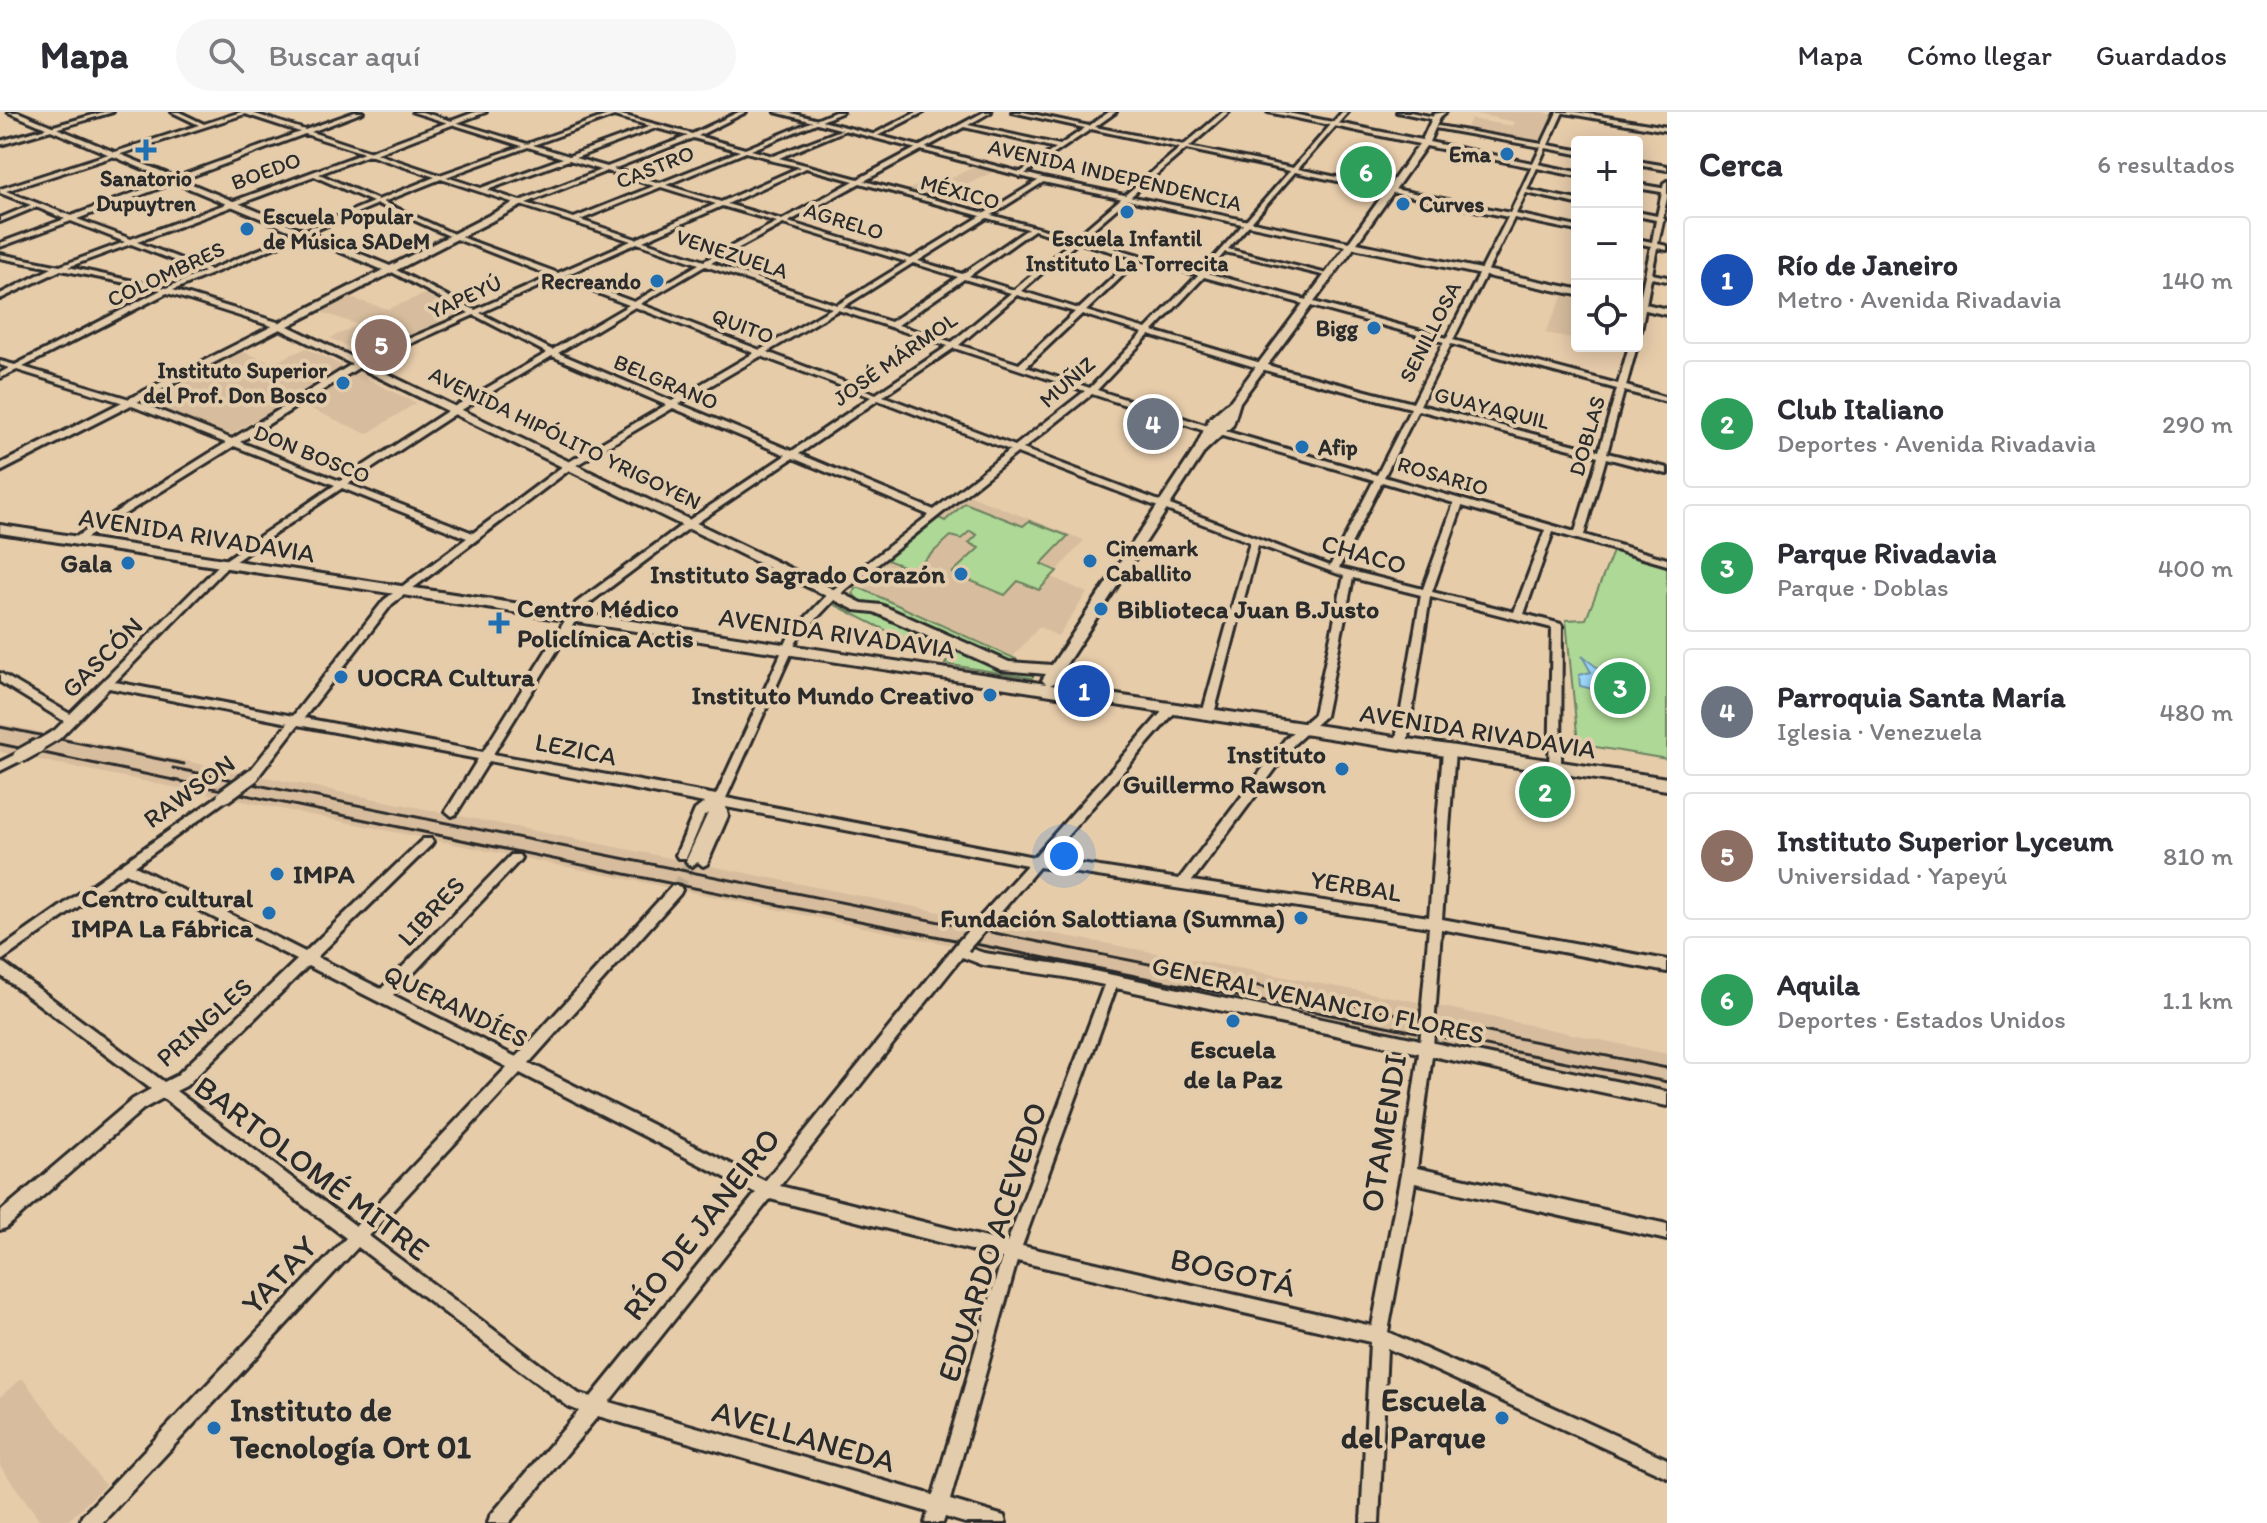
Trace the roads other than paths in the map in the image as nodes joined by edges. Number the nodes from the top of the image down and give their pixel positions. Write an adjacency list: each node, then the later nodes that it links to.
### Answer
1 (12, 112): 31 (main road)
2 (110, 112): 31 (street)
3 (175, 112): 27 (street)
4 (245, 112): 27 (street); 35 (street, VENEZUELA)
5 (360, 112): 35 (street)
6 (416, 112): 26 (street, AGRELO)
7 (482, 112): 26 (main road)
8 (604, 112): 22 (street, MÉXICO)
9 (743, 112): 37 (street)
10 (779, 112): 25 (main road, AVENIDA INDEPENDENCIA)
11 (840, 112): 25 (street, CASTRO)
12 (921, 112): 36 (street)
13 (988, 112): 28 (street, GASCÓN)
14 (1015, 112): 23 (street)
15 (1045, 112): 23 (street)
16 (1113, 112): 32 (street)
17 (1226, 112): 44 (street, JOSÉ MÁRMOL)
18 (1272, 112): 29 (main road)
19 (1345, 112): 29 (street, MUÑIZ)
20 (1400, 112): 24 (street)
21 (1561, 112): 34 (main road); 42 (street, SENILLOSA)
22 (616, 113): 30 (street, MÉXICO); 40 (street, COLOMBRES)
23 (1036, 117): 32 (street)
24 (1438, 120): 39 (main road); 42 (street)
25 (816, 121): 33 (main road, AVENIDA INDEPENDENCIA); 45 (street, CASTRO)
26 (454, 122): 40 (street, AGRELO); 48 (main road)
27 (203, 125): 47 (street)
28 (962, 125): 41 (street); 43 (street, GASCÓN)
29 (1333, 125): 39 (main road); 56 (street, MUÑIZ)
30 (655, 127): 37 (street, MÉXICO); 49 (street)
31 (52, 128): 38 (street); 47 (main road)
32 (1090, 128): 41 (street); 44 (street)
33 (844, 129): 36 (main road, AVENIDA INDEPENDENCIA); 50 (street)
34 (1667, 129)
35 (304, 133): 48 (street, VENEZUELA); 61 (street)
36 (873, 136): 43 (main road, AVENIDA INDEPENDENCIA)
37 (691, 137): 45 (street, MÉXICO); 53 (street)
38 (0, 143)
39 (1423, 144): 52 (main road); 69 (main road)
40 (531, 145): 49 (street, AGRELO); 60 (street, COLOMBRES)
41 (1060, 147): 59 (street)
42 (1545, 147): 46 (street); 52 (street, SENILLOSA)
43 (920, 148): 59 (main road, AVENIDA INDEPENDENCIA); 63 (street, GASCÓN)
44 (1186, 148): 56 (street); 71 (street, JOSÉ MÁRMOL)
45 (743, 151): 50 (street, MÉXICO); 64 (street, CASTRO)
46 (1571, 151)
47 (113, 154): 61 (main road); 68 (street)
48 (367, 154): 57 (street, BOEDO); 60 (street, VENEZUELA)
49 (572, 157): 53 (street, AGRELO); 67 (street)
50 (771, 159): 54 (street, MÉXICO)
51 (1643, 164): 55 (street)
52 (1537, 166): 58 (main road); 70 (street, SENILLOSA)
53 (608, 168): 64 (street, AGRELO); 75 (street)
54 (803, 168): 63 (street, MÉXICO); 76 (street, YAPEYÚ)
55 (1667, 168)
56 (1295, 170): 69 (street); 86 (street, MUÑIZ)
57 (313, 173): 73 (street, QUITO); 74 (street, BOEDO)
58 (1571, 173)
59 (1020, 175): 62 (main road, AVENIDA INDEPENDENCIA)
60 (441, 177): 67 (street, VENEZUELA); 73 (street, COLOMBRES)
61 (175, 179): 74 (main road); 81 (street)
62 (1043, 180): 71 (main road, AVENIDA INDEPENDENCIA); 80 (street, RAWSON)
63 (856, 183): 80 (street, MÉXICO); 85 (street, GASCÓN)
64 (661, 184): 76 (street, AGRELO); 84 (street, CASTRO)
65 (1643, 187): 66 (main road)
66 (1666, 189): 82 (street)
67 (481, 190): 75 (street, VENEZUELA)
68 (0, 191): 77 (street)
69 (1391, 191): 79 (street); 97 (main road)
70 (1524, 191): 72 (street); 79 (street, SENILLOSA)
71 (1130, 198): 86 (main road, AVENIDA INDEPENDENCIA); 94 (street, JOSÉ MÁRMOL)
72 (1571, 201)
73 (379, 202): 89 (street, COLOMBRES); 90 (street, QUITO)
74 (233, 203): 89 (main road); 92 (street, BOEDO)
75 (520, 203): 84 (street, VENEZUELA); 90 (main road)
76 (724, 203): 85 (street, AGRELO); 91 (street, YAPEYÚ)
77 (36, 205): 81 (street); 83 (street)
78 (1643, 215): 82 (street)
79 (1512, 216): 87 (street); 109 (street, SENILLOSA)
80 (984, 217): 88 (street, MÉXICO); 104 (street, RAWSON)
81 (69, 218): 92 (street); 95 (street)
82 (1662, 219): 96 (street)
83 (0, 220)
84 (573, 221): 91 (street, VENEZUELA)
85 (784, 221): 104 (street, AGRELO); 105 (street, GASCÓN)
86 (1248, 223): 97 (main road, AVENIDA INDEPENDENCIA); 99 (street, MUÑIZ)
87 (1571, 228)
88 (1031, 230): 94 (street, MÉXICO); 111 (street)
89 (307, 232): 103 (main road); 108 (street, COLOMBRES)
90 (456, 237): 101 (main road); 110 (street, QUITO)
91 (635, 241): 105 (street, VENEZUELA); 110 (street, YAPEYÚ)
92 (126, 242): 106 (street, BOEDO); 108 (street)
93 (1643, 242): 96 (street)
94 (1076, 243): 102 (street, MÉXICO); 119 (street, JOSÉ MÁRMOL)
95 (0, 245)
96 (1657, 245): 98 (street); 114 (street)
97 (1351, 246): 109 (main road, AVENIDA INDEPENDENCIA); 113 (main road)
98 (1667, 248)
99 (1224, 250): 112 (street, MUÑIZ); 113 (street)
100 (0, 256): 106 (street, AVENIDA HIPÓLITO YRIGOYEN)
101 (418, 256): 103 (main road); 107 (main road)
102 (1137, 259): 112 (street, MÉXICO); 126 (street)
103 (375, 261): 107 (main road); 116 (main road)
104 (914, 261): 111 (street, AGRELO); 124 (street, RAWSON)
105 (704, 264): 123 (street, GASCÓN); 124 (street, VENEZUELA)
106 (60, 268): 117 (street, AVENIDA HIPÓLITO YRIGOYEN); 120 (street, BOEDO)
107 (392, 270): 116 (main road); 128 (street, BELGRANO)
108 (209, 272): 117 (street, COLOMBRES)
109 (1483, 274): 118 (main road, AVENIDA INDEPENDENCIA); 132 (street, SENILLOSA)
110 (558, 275): 123 (street, QUITO); 128 (street, YAPEYÚ)
111 (964, 276): 119 (street, AGRELO); 129 (street)
112 (1201, 276): 122 (street, MÉXICO); 131 (street, MUÑIZ)
113 (1329, 276): 122 (main road)
114 (1651, 276): 115 (street); 121 (street)
115 (1667, 279)
116 (367, 283): 130 (main road)
117 (167, 290): 130 (street, AVENIDA HIPÓLITO YRIGOYEN); 140 (street, COLOMBRES)
118 (1571, 291)
119 (1017, 292): 126 (street, AGRELO); 133 (street, JOSÉ MÁRMOL)
120 (0, 297)
121 (1643, 298)
122 (1307, 304): 132 (street, MÉXICO); 139 (main road)
123 (635, 305): 134 (street, QUITO); 136 (street, GASCÓN)
124 (838, 307): 129 (street, VENEZUELA); 134 (street, RAWSON)
125 (1643, 307): 127 (main road)
126 (1080, 312): 131 (street, AGRELO); 141 (street)
127 (1667, 312)
128 (472, 313): 136 (street, BELGRANO); 138 (street, YAPEYÚ)
129 (892, 325): 133 (street, VENEZUELA)
130 (281, 326): 138 (main road, AVENIDA HIPÓLITO YRIGOYEN); 147 (main road)
131 (1149, 332): 139 (street, AGRELO); 144 (street, MUÑIZ)
132 (1446, 340): 143 (street, MÉXICO); 149 (street, SENILLOSA)
133 (954, 345): 141 (street, VENEZUELA); 145 (street, JOSÉ MÁRMOL)
134 (761, 352): 145 (street, QUITO); 148 (street, RAWSON)
135 (1631, 352): 143 (street, DOBLAS)
136 (552, 353): 148 (street, BELGRANO); 150 (street, GASCÓN)
137 (0, 363): 140 (street, DON BOSCO)
138 (360, 363): 150 (main road, AVENIDA HIPÓLITO YRIGOYEN); 152 (street, YAPEYÚ)
139 (1262, 366): 149 (street, GUAYAQUIL); 151 (main road)
140 (16, 367): 142 (street, COLOMBRES); 147 (street, DON BOSCO)
141 (1021, 367): 144 (street, VENEZUELA)
142 (0, 376)
143 (1621, 389): 146 (street, MÉXICO); 154 (street, DOBLAS)
144 (1092, 390): 151 (street, VENEZUELA); 153 (street, MUÑIZ)
145 (878, 397): 153 (street, QUITO); 155 (street, JOSÉ MÁRMOL)
146 (1667, 400)
147 (130, 402): 152 (street, DON BOSCO); 157 (main road)
148 (672, 404): 155 (street, BELGRANO); 156 (street, RAWSON)
149 (1414, 407): 154 (street, GUAYAQUIL); 159 (street, SENILLOSA)
150 (455, 410): 156 (main road, AVENIDA HIPÓLITO YRIGOYEN); 160 (street, GASCÓN)
151 (1214, 431): 159 (street, ROSARIO); 162 (main road)
152 (231, 441): 160 (street, DON BOSCO); 169 (street, YAPEYÚ)
153 (1017, 450): 162 (street, QUITO); 163 (street, MUÑIZ)
154 (1602, 453): 158 (street, GUAYAQUIL); 167 (street, DOBLAS)
155 (792, 455): 163 (street, BELGRANO); 164 (street, JOSÉ MÁRMOL)
156 (570, 465): 164 (main road, AVENIDA HIPÓLITO YRIGOYEN); 168 (street, RAWSON)
157 (0, 469)
158 (1667, 471)
159 (1378, 478): 161 (street, ROSARIO); 173 (street, SENILLOSA)
160 (341, 485): 168 (street, DON BOSCO); 172 (street, GASCÓN)
161 (1459, 502): 165 (street, ROSARIO); 177 (street)
162 (1164, 505): 170 (street, CHACO); 183 (main road)
163 (933, 513): 176 (street, MUÑIZ)
164 (689, 524): 176 (main road, AVENIDA HIPÓLITO YRIGOYEN); 178 (street, JOSÉ MÁRMOL)
165 (1550, 528): 167 (street, ROSARIO); 179 (street)
166 (0, 529): 169 (main road, AVENIDA RIVADAVIA)
167 (1579, 536): 171 (street, ROSARIO)
168 (474, 537): 175 (street, RAWSON)
169 (77, 540): 172 (main road, AVENIDA RIVADAVIA)
170 (1255, 540): 173 (street, CHACO); 188 (street)
171 (1667, 562)
172 (225, 564): 175 (main road, AVENIDA RIVADAVIA); 185 (street, GASCÓN)
173 (1333, 570): 174 (street, CHACO)
174 (1349, 575): 177 (street, CHACO); 191 (street)
175 (403, 591): 178 (main road, AVENIDA RIVADAVIA); 189 (street, RAWSON)
176 (834, 594): 180 (main road, AVENIDA HIPÓLITO YRIGOYEN); 181 (street, MUÑIZ)
177 (1426, 594): 179 (street, CHACO); 192 (street)
178 (571, 616): 181 (main road, AVENIDA RIVADAVIA); 194 (street)
179 (1518, 616): 196 (street, CHACO)
180 (933, 635): 182 (main road); 183 (main road, AVENIDA HIPÓLITO YRIGOYEN)
181 (785, 650): 182 (main road, AVENIDA RIVADAVIA); 198 (street)
182 (926, 670): 186 (main road, AVENIDA RIVADAVIA)
183 (1055, 670): 186 (main road)
184 (0, 677): 190 (street)
185 (107, 684): 189 (street, LEZICA); 190 (street, GASCÓN)
186 (1044, 688): 187 (main road, AVENIDA RIVADAVIA)
187 (1172, 708): 188 (main road, AVENIDA RIVADAVIA); 202 (street, RÍO DE JANEIRO)
188 (1208, 714): 191 (main road, AVENIDA RIVADAVIA)
189 (297, 719): 194 (street, LEZICA); 203 (street, RAWSON, bridge)
190 (71, 720): 195 (street, GASCÓN, bridge)
191 (1307, 728): 192 (main road, AVENIDA RIVADAVIA); 204 (street)
192 (1401, 744): 193 (main road, AVENIDA RIVADAVIA)
193 (1449, 751): 196 (main road, AVENIDA RIVADAVIA); 206 (street, OTAMENDI)
194 (489, 755): 198 (street, LEZICA); 199 (street)
195 (0, 767)
196 (1555, 769): 197 (main road, AVENIDA RIVADAVIA)
197 (1667, 784)
198 (718, 799): 198 (street); 202 (street, LEZICA)
199 (452, 811)
200 (427, 842): 209 (street, PRINGLES)
201 (515, 858): 213 (street, LIBRES)
202 (1036, 862): 204 (street, YERBAL); 207 (street, RÍO DE JANEIRO, bridge)
203 (125, 867): 208 (street, RAWSON); 209 (street, QUERANDÍES)
204 (1183, 883): 206 (street, YERBAL)
205 (671, 891): 215 (street, YATAY)
206 (1436, 923): 210 (street, YERBAL); 214 (street, OTAMENDI, bridge)
207 (961, 948): 212 (street, GENERAL VENANCIO FLORES); 219 (street, RÍO DE JANEIRO)
208 (0, 956)
209 (306, 960): 213 (street, QUERANDÍES); 216 (street, PRINGLES)
210 (1667, 966)
211 (0, 967): 216 (street, BARTOLOMÉ MITRE)
212 (1112, 981): 214 (street, GENERAL VENANCIO FLORES); 223 (street, EDUARDO ACEVEDO)
213 (382, 997): 215 (street, QUERANDÍES)
214 (1426, 1044): 217 (street, GENERAL VENANCIO FLORES); 218 (street, OTAMENDI)
215 (519, 1064): 219 (street, QUERANDÍES); 222 (street, YATAY)
216 (163, 1090): 220 (street, PRINGLES); 222 (street, BARTOLOMÉ MITRE)
217 (1667, 1099)
218 (1409, 1174): 221 (street); 224 (street, OTAMENDI)
219 (766, 1190): 223 (street, BOGOTÁ); 225 (street, RÍO DE JANEIRO)
220 (0, 1222)
221 (1667, 1232)
222 (355, 1237): 225 (street, BARTOLOMÉ MITRE); 228 (street, YATAY)
223 (1012, 1252): 224 (street, BOGOTÁ); 227 (street, EDUARDO ACEVEDO)
224 (1379, 1336): 226 (street, BOGOTÁ); 231 (street, OTAMENDI)
225 (594, 1407): 227 (street, AVELLANEDA); 229 (street, RÍO DE JANEIRO)
226 (1667, 1468)
227 (936, 1514): 230 (street, AVELLANEDA)
228 (89, 1523)
229 (497, 1523)
230 (997, 1523)
231 (1370, 1523)

